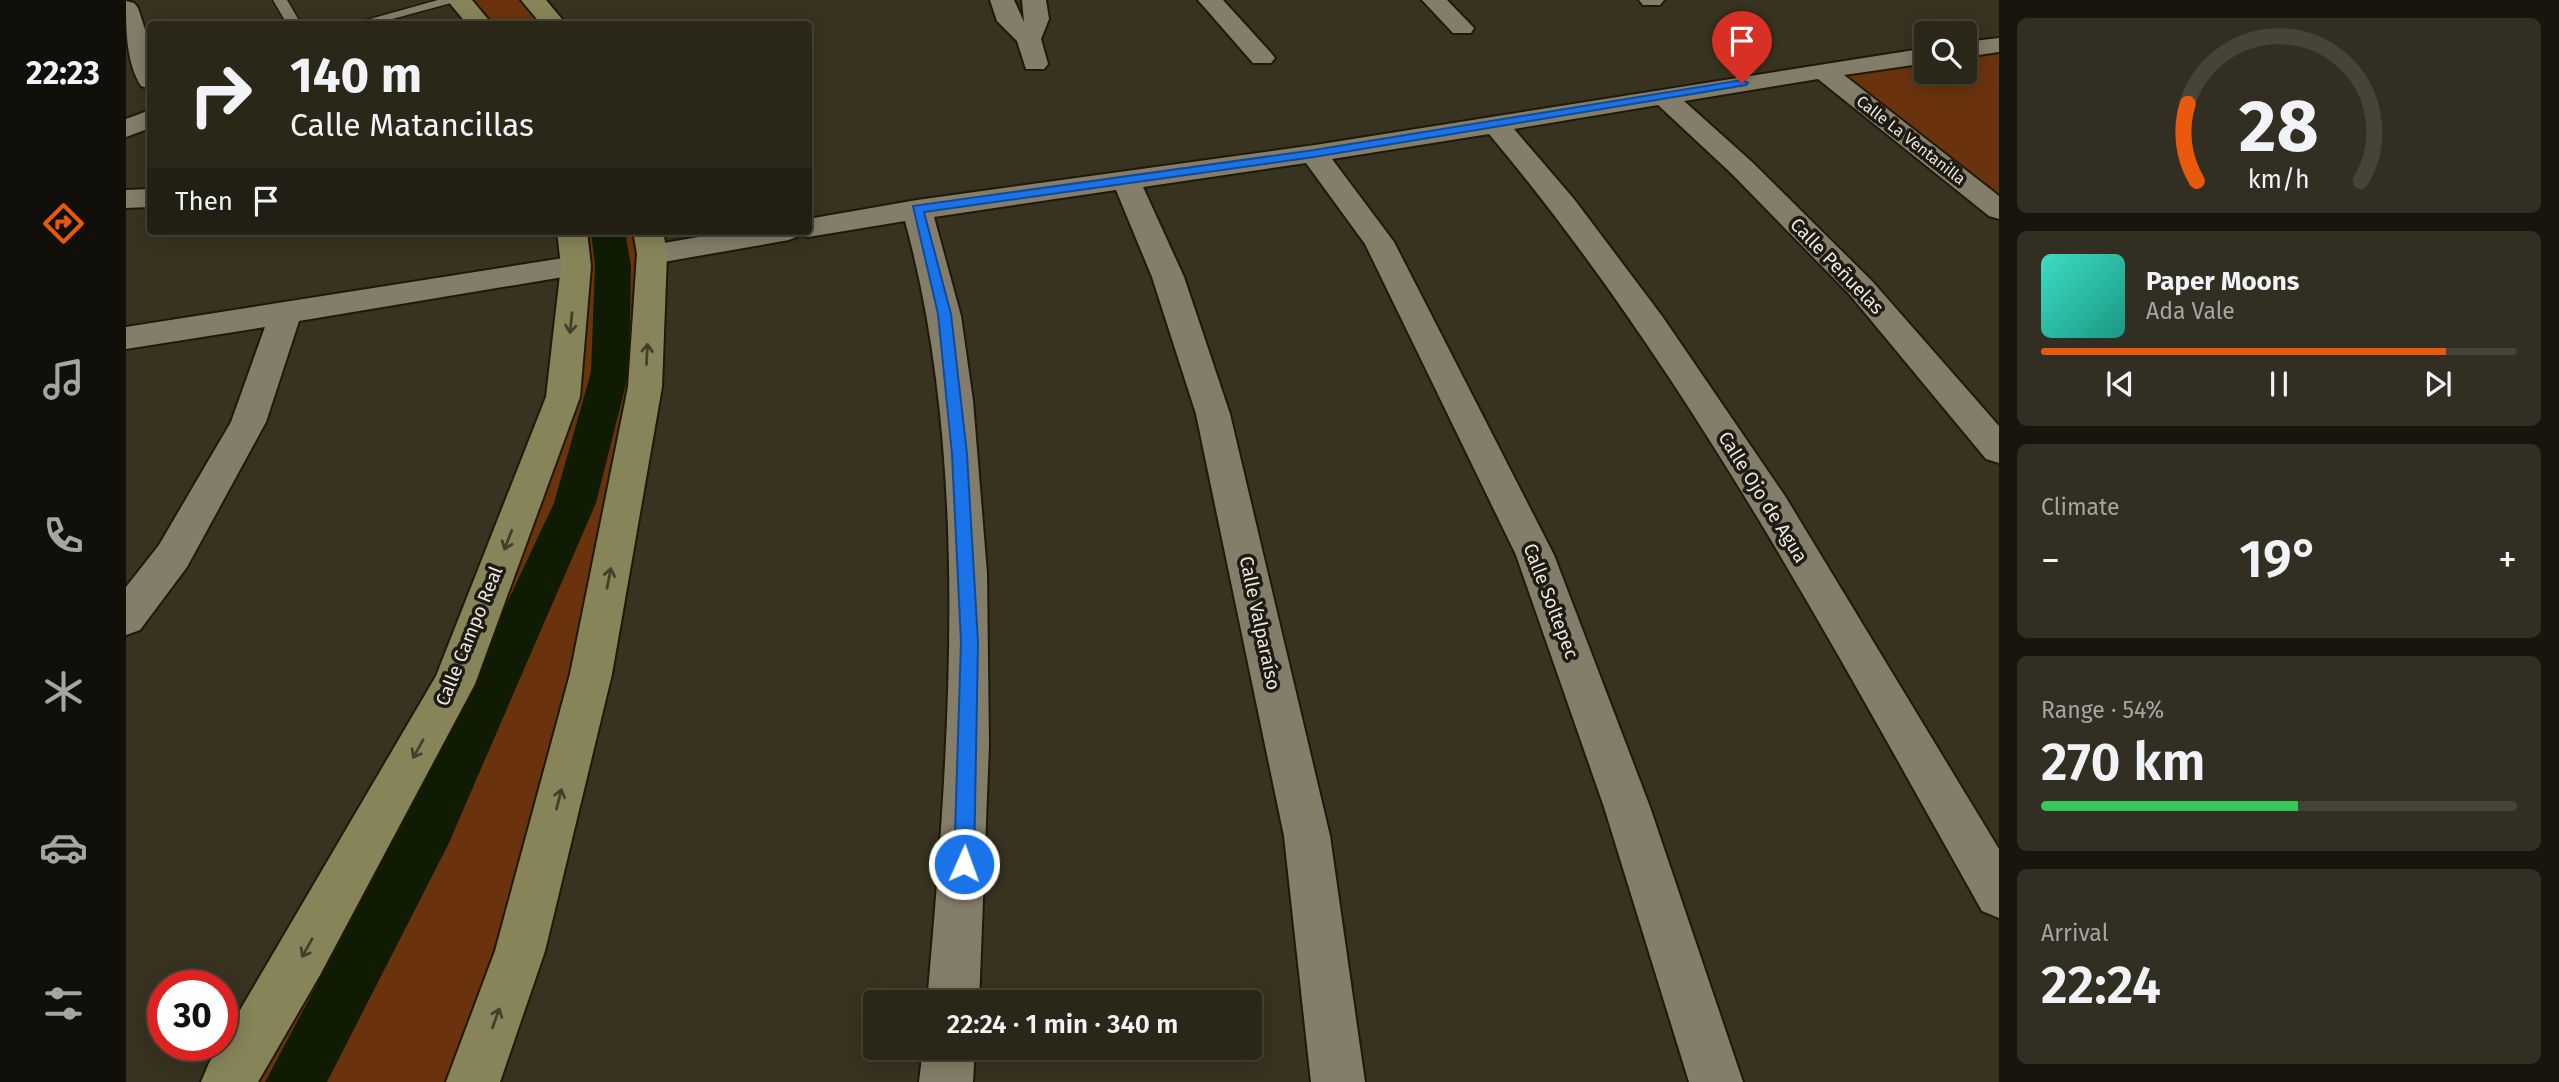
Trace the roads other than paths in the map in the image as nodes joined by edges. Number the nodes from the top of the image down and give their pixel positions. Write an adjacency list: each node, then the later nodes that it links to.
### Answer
1 (280, 0): 10 (lane)
2 (457, 0): 11 (lane); 12 (street)
3 (533, 0): 13 (street)
4 (1002, 0): 16 (street)
5 (1034, 0): 16 (street)
6 (1210, 0): 14 (street)
7 (1242, 0): 14 (street)
8 (1434, 0): 15 (street)
9 (128, 17): 23 (street)
10 (292, 21)
11 (371, 21)
12 (477, 21)
13 (551, 21)
14 (1236, 26): 20 (street)
15 (1462, 28)
16 (1029, 39): 21 (street)
17 (1999, 45): 18 (street)
18 (1977, 48)
19 (1914, 57): 22 (street)
20 (1262, 58)
21 (1035, 64)
22 (1823, 71): 24 (street); 31 (street, Calle La Ventanilla)
23 (147, 72)
24 (1662, 95): 26 (street); 38 (street, Calle Peñuelas)
25 (147, 119): 27 (street)
26 (1494, 123): 28 (street); 40 (street, Calle Ojo de Agua)
27 (126, 129)
28 (1314, 153): 29 (street); 47 (street, Calle Soltepec)
29 (1125, 179): 30 (street); 46 (street, Calle Valparaíso)
30 (917, 209): 32 (street); 41 (street)
31 (1999, 210)
32 (812, 227)
33 (743, 235): 34 (street)
34 (650, 243): 44 (street, one-way to 34)
35 (574, 248): 36 (street); 43 (street, Calle Campo Real, one-way to 43)
36 (286, 313): 37 (street); 39 (street)
37 (126, 338)
38 (1999, 450)
39 (126, 618)
40 (1999, 894)
41 (954, 990)
42 (948, 1060): 45 (street)
43 (228, 1082)
44 (473, 1082)
45 (946, 1082)
46 (1338, 1082)
47 (1716, 1082)

